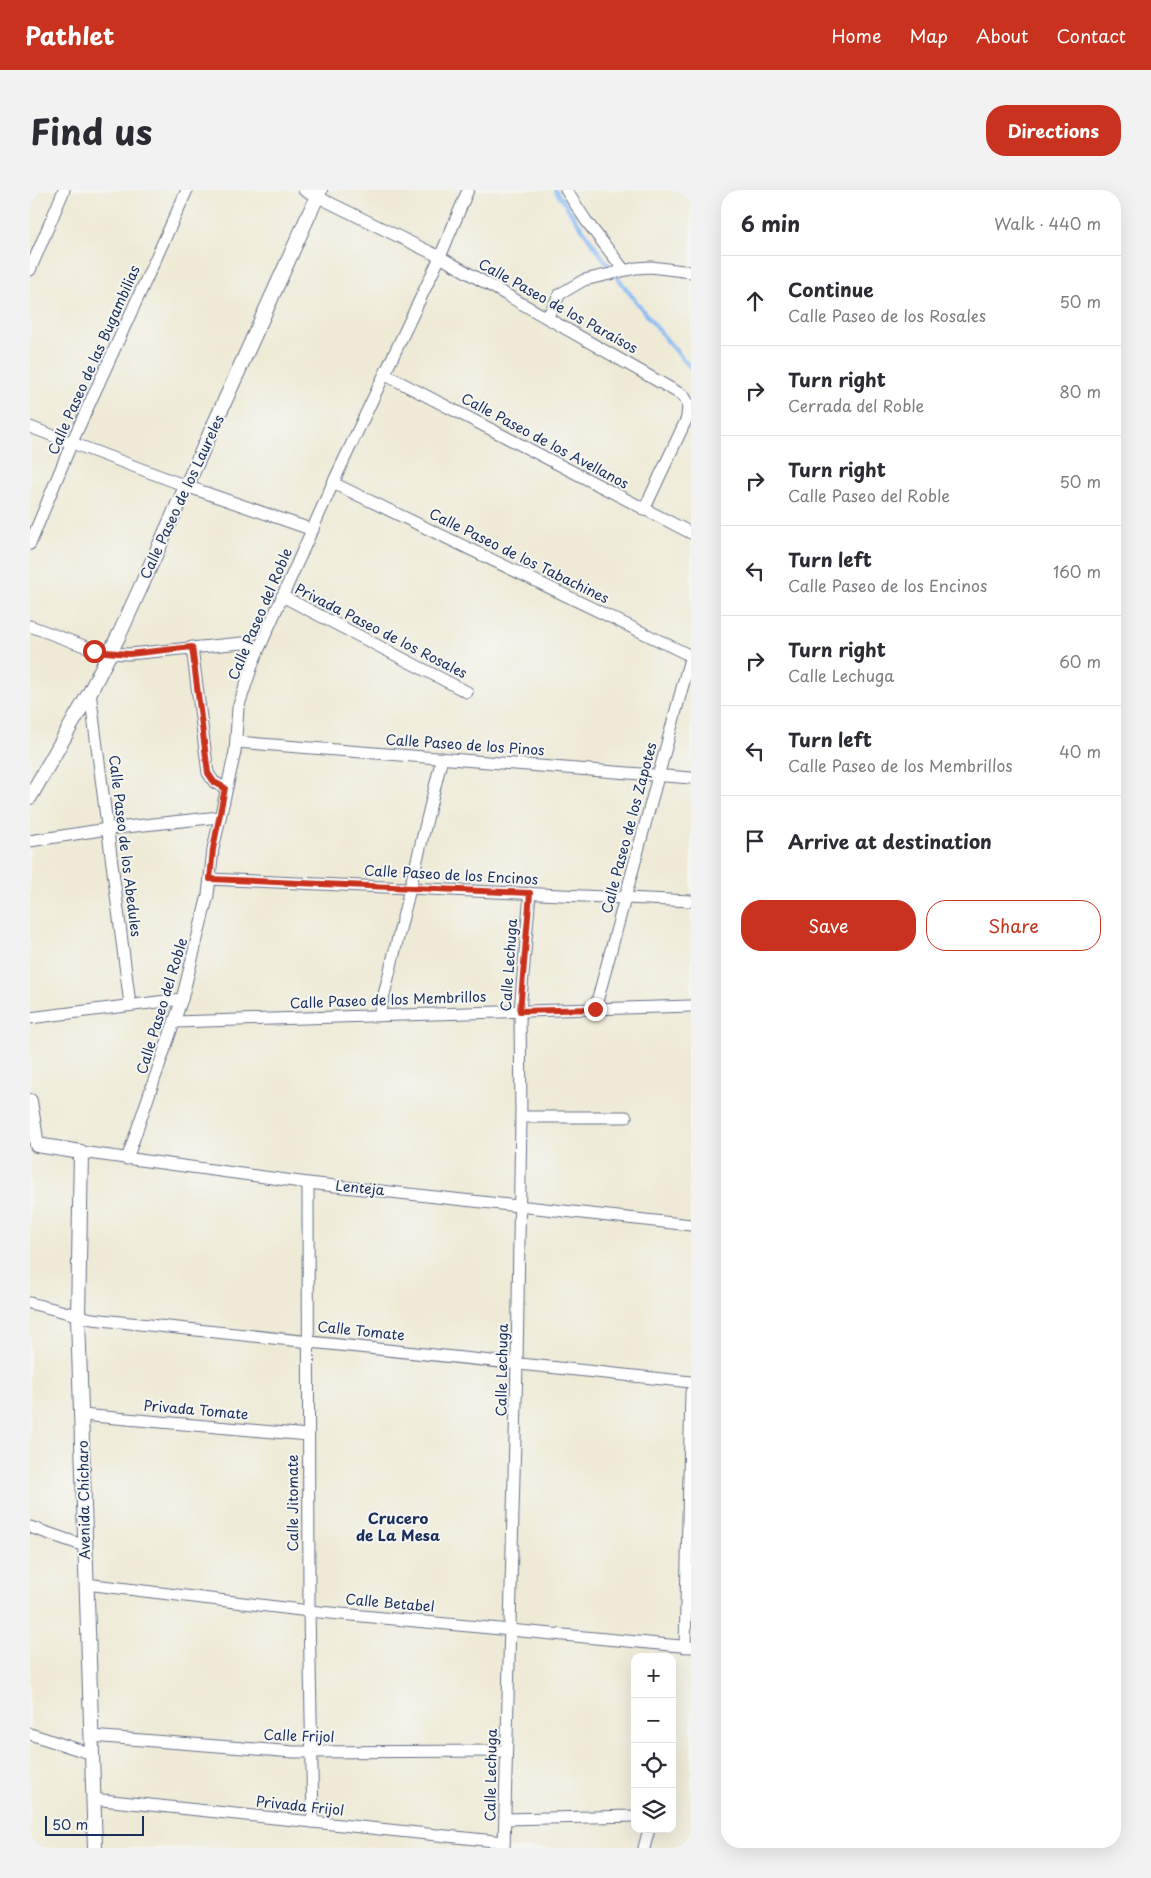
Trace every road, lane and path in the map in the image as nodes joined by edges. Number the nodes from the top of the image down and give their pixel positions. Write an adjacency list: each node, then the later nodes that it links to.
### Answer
1 (64, 190): 8 (street)
2 (187, 190): 14 (street, Calle Paseo de las Bugambilias)
3 (304, 190): 6 (street, Calle Paseo de los Paraísos)
4 (468, 190): 7 (street, Calle Paseo del Roble)
5 (566, 190): 9 (street)
6 (319, 193): 7 (street, Calle Paseo de los Paraísos); 16 (street, Calle Paseo de los Laureles)
7 (440, 257): 11 (street, Calle Paseo de los Paraísos); 12 (street, Calle Paseo del Roble)
8 (30, 270)
9 (623, 270): 10 (street); 11 (street)
10 (691, 272)
11 (547, 318): 17 (street, Calle Paseo de los Paraísos)
12 (386, 375): 15 (street, Calle Paseo del Roble); 17 (street, Calle Paseo de los Avellanos)
13 (30, 427): 14 (street)
14 (72, 442): 16 (street); 20 (street, Calle Paseo de las Bugambilias)
15 (333, 483): 18 (street, Calle Paseo del Roble); 26 (street, Calle Paseo de los Tabachines)
16 (186, 486): 18 (street); 25 (street, Calle Paseo de los Laureles)
17 (644, 510): 19 (street, Calle Paseo de los Avellanos)
18 (312, 530): 21 (street, Calle Paseo del Roble)
19 (691, 533)
20 (30, 544)
21 (282, 596): 24 (street, Calle Paseo del Roble); 28 (street, Privada Paseo de los Rosales)
22 (30, 626): 25 (street)
23 (192, 647): 24 (street); 25 (street); 33 (street)
24 (259, 647): 29 (street, Calle Paseo del Roble)
25 (109, 654): 27 (street, Calle Paseo de los Laureles)
26 (691, 655): 31 (street, Calle Paseo de los Zapotes)
27 (90, 692): 34 (street, Calle Paseo de los Laureles); 36 (street, Calle Paseo de los Abedules)
28 (467, 692)
29 (236, 742): 30 (street, Calle Paseo de los Pinos); 33 (street, Calle Paseo del Roble)
30 (442, 758): 31 (street, Calle Paseo de los Pinos); 39 (street)
31 (658, 775): 32 (street, Calle Paseo de los Pinos); 41 (street, Calle Paseo de los Zapotes)
32 (691, 778)
33 (225, 788): 35 (street, Calle Paseo del Roble)
34 (30, 797)
35 (220, 817): 36 (street); 38 (street, Calle Paseo del Roble)
36 (108, 829): 37 (street); 44 (street, Calle Paseo de los Abedules)
37 (30, 841)
38 (210, 879): 39 (street, Calle Paseo de los Encinos); 43 (street, Calle Paseo del Roble)
39 (409, 888): 40 (street, Calle Paseo de los Encinos); 48 (street)
40 (530, 893): 41 (street, Calle Paseo de los Encinos); 47 (street, Calle Lechuga)
41 (626, 896): 42 (street, Calle Paseo de los Encinos); 46 (street, Calle Paseo de los Zapotes)
42 (691, 901)
43 (182, 999): 44 (street); 50 (street, Calle Paseo del Roble)
44 (130, 1004): 49 (street)
45 (691, 1006): 46 (street, Calle Paseo de los Membrillos)
46 (595, 1009): 47 (street, Calle Paseo de los Membrillos)
47 (520, 1011): 48 (street, Calle Paseo de los Membrillos); 52 (street, Calle Lechuga)
48 (379, 1015): 50 (street, Calle Paseo de los Membrillos)
49 (30, 1018)
50 (175, 1022): 56 (street, Calle Paseo del Roble)
51 (30, 1101): 54 (street)
52 (521, 1117): 53 (street); 58 (street, Calle Lechuga)
53 (626, 1117)
54 (33, 1145): 55 (street, Lenteja)
55 (81, 1152): 56 (street, Lenteja); 61 (street, Avenida Chícharo)
56 (127, 1159): 57 (street, Lenteja)
57 (308, 1183): 58 (street, Lenteja); 62 (street, Calle Jitomate)
58 (520, 1205): 59 (street, Lenteja); 63 (street, Calle Lechuga)
59 (691, 1225)
60 (30, 1304): 61 (street, Calle Tomate)
61 (78, 1317): 62 (street, Calle Tomate); 66 (street, Avenida Chícharo)
62 (309, 1341): 63 (street, Calle Tomate); 67 (street, Calle Jitomate)
63 (517, 1364): 64 (street, Calle Tomate); 72 (street, Calle Lechuga)
64 (691, 1382)
65 (691, 1392): 73 (street)
66 (82, 1415): 67 (street, Privada Tomate); 69 (street, Avenida Chícharo)
67 (308, 1434): 71 (street, Calle Jitomate)
68 (30, 1527): 69 (street)
69 (85, 1546): 70 (street, Avenida Chícharo)
70 (86, 1584): 71 (street, Calle Betabel); 75 (street, Avenida Chícharo)
71 (309, 1611): 72 (street, Calle Betabel); 76 (street, Calle Jitomate)
72 (510, 1629): 73 (street, Calle Betabel); 77 (street, Calle Lechuga)
73 (688, 1647)
74 (30, 1734): 78 (street)
75 (91, 1736): 76 (street, Calle Frijol); 78 (street, Avenida Chícharo)
76 (312, 1752): 77 (street, Calle Frijol); 82 (street, Calle Jitomate)
77 (506, 1752): 81 (street, Calle Lechuga)
78 (92, 1754): 79 (street, Avenida Chícharo)
79 (93, 1799): 82 (street, Privada Frijol); 85 (street, Avenida Chícharo)
80 (631, 1816): 81 (street)
81 (505, 1819): 84 (street, Calle Lechuga)
82 (313, 1822): 84 (street, Privada Frijol)
83 (648, 1833): 86 (street)
84 (504, 1845)
85 (95, 1848)
86 (644, 1848)

